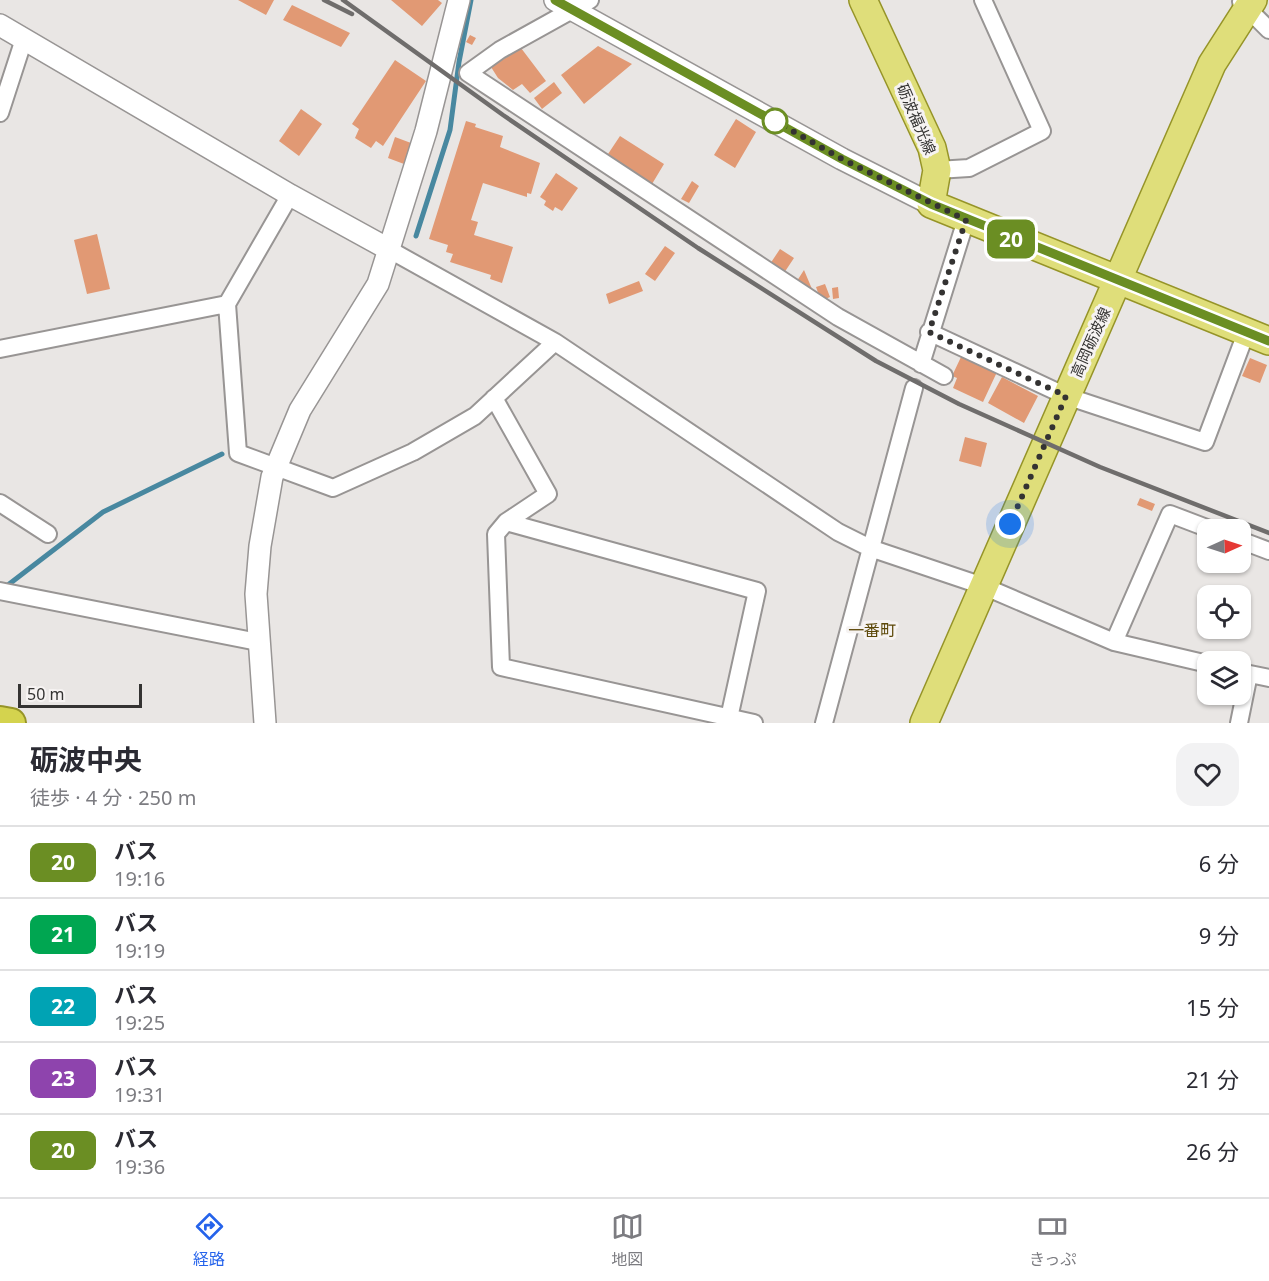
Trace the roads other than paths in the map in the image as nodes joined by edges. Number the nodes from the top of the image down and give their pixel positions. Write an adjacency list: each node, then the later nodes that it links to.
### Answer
1 (459, 0): 14 (street)
2 (863, 0): 10 (main road, 砺波福光線)
3 (983, 0): 10 (street)
4 (1246, 2): 7 (street); 15 (main road, 高岡砺波線)
5 (572, 3): 12 (street); 21 (street)
6 (0, 25): 8 (street)
7 (1269, 30)
8 (24, 39): 9 (street); 11 (street)
9 (0, 113)
10 (937, 170): 12 (main road, 砺波福光線)
11 (290, 195): 14 (street); 16 (street)
12 (931, 204): 13 (main road)
13 (966, 220): 15 (main road); 17 (street)
14 (390, 250): 19 (street); 26 (street)
15 (1117, 282): 18 (main road); 24 (main road, 高岡砺波線)
16 (227, 304): 20 (street); 26 (street)
17 (929, 332): 21 (street); 24 (street)
18 (1258, 337): 24 (street)
19 (555, 342): 25 (street); 32 (street)
20 (0, 349)
21 (921, 364): 22 (street)
22 (944, 376)
23 (914, 388): 32 (street)
24 (1066, 396): 34 (main road, 高岡砺波線)
25 (494, 398): 26 (street); 28 (street)
26 (275, 468): 36 (street)
27 (0, 503): 30 (street)
28 (506, 522): 42 (street); 42 (street)
29 (1197, 524): 37 (street)
30 (48, 534)
31 (1251, 544): 33 (street)
32 (870, 549): 34 (street); 47 (street)
33 (1269, 551)
34 (983, 586): 37 (street); 48 (main road, 高岡砺波線)
35 (0, 591): 36 (street)
36 (258, 642): 45 (street)
37 (1114, 642): 38 (street)
38 (1197, 661)
39 (1251, 674): 40 (street)
40 (1269, 678)
41 (1241, 705): 49 (street)
42 (729, 718): 46 (street)
43 (0, 721): 44 (highway)
44 (11, 723)
45 (265, 723)
46 (754, 723)
47 (824, 723)
48 (924, 723)
49 (1239, 723)

